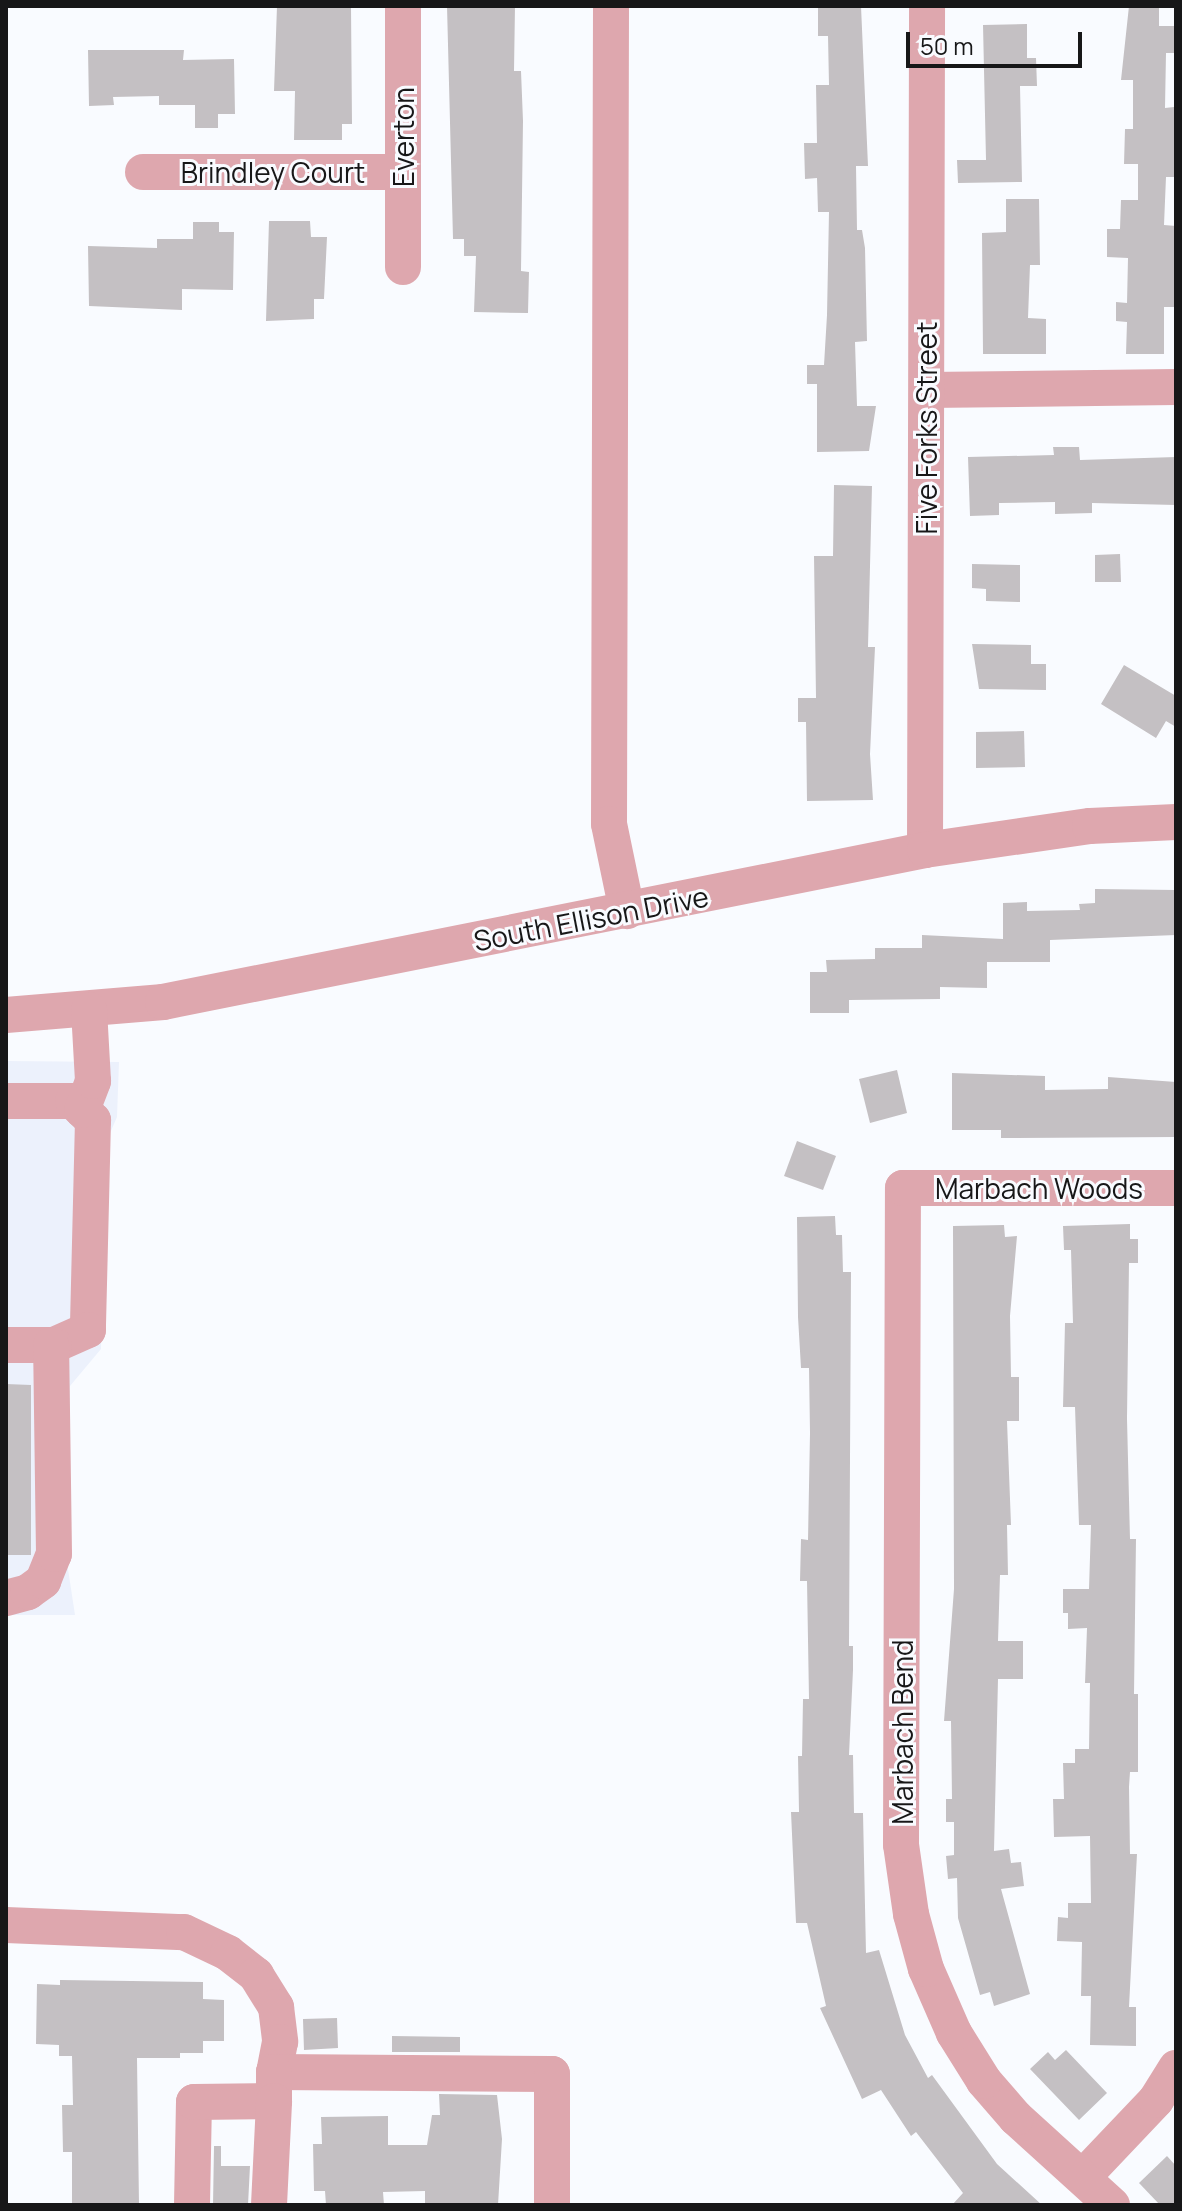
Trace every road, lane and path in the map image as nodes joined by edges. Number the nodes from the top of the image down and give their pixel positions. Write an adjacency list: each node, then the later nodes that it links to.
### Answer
1 (403, 6): 5 (street, Everton)
2 (611, 6): 11 (street)
3 (927, 6): 8 (street, Five Forks Street)
4 (143, 172): 5 (street, Brindley Court)
5 (403, 172): 6 (street, Everton)
6 (403, 267)
7 (1176, 387): 8 (street)
8 (927, 390): 10 (street, Five Forks Street)
9 (1176, 822): 10 (street, South Ellison Drive)
10 (925, 850): 11 (street, South Ellison Drive)
11 (627, 911): 13 (street, South Ellison Drive)
12 (6, 987): 14 (street)
13 (89, 1010): 14 (street, South Ellison Drive); 16 (street)
14 (6, 1015)
15 (6, 1101): 16 (street)
16 (82, 1110): 20 (street)
17 (903, 1188): 18 (street, Marbach Woods); 25 (street, Marbach Bend)
18 (1176, 1188)
19 (6, 1345): 20 (street)
20 (51, 1345): 21 (street)
21 (6, 1598)
22 (6, 1925): 24 (street)
23 (1176, 2068): 25 (street)
24 (274, 2086): 26 (street); 27 (street); 28 (street)
25 (1083, 2177): 29 (street, Marbach Bend)
26 (192, 2205)
27 (269, 2205)
28 (552, 2205)
29 (1112, 2205)

